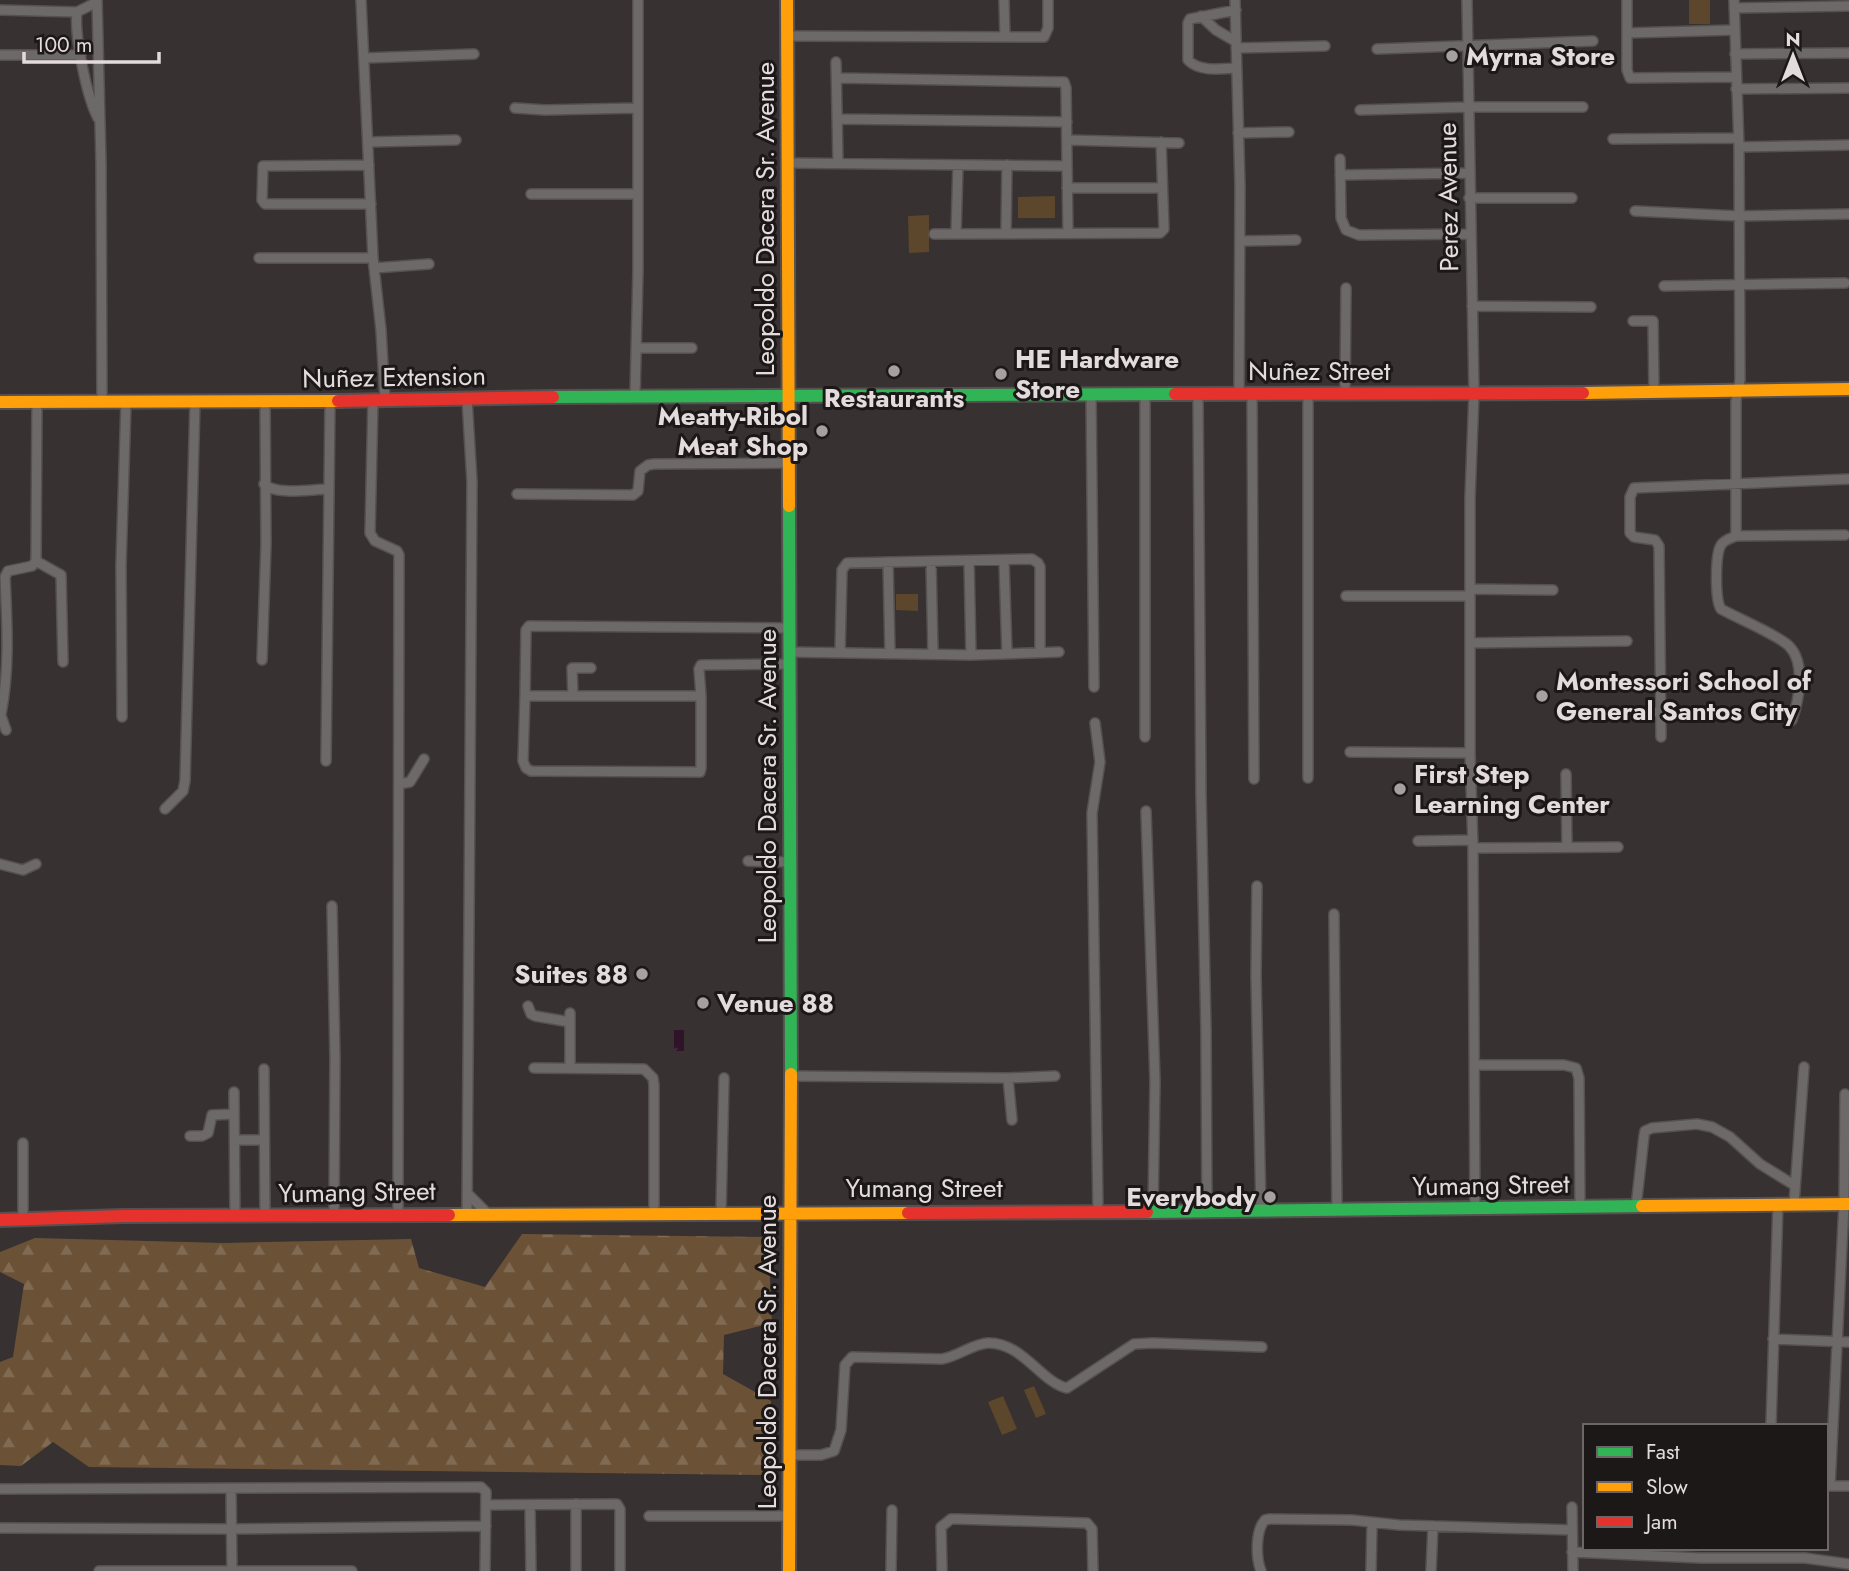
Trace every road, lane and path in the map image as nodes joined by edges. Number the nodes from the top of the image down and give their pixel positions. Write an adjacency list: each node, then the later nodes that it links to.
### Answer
1 (361, 0): 29 (street)
2 (638, 0): 39 (street)
3 (787, 0): 17 (main road, Leopoldo Dacera Sr. Avenue)
4 (1004, 0): 18 (street)
5 (1048, 0): 18 (street)
6 (1467, 0): 22 (street, Perez Avenue)
7 (1627, 0): 16 (street)
8 (97, 1): 13 (street); 42 (street)
9 (1734, 4): 11 (street); 15 (street)
10 (1235, 5): 14 (street); 20 (street)
11 (1849, 6)
12 (0, 10): 13 (street)
13 (77, 12): 28 (street)
14 (1201, 16): 20 (street); 31 (street)
15 (1734, 30): 16 (street); 26 (street)
16 (1627, 33): 32 (street)
17 (787, 36): 18 (street); 55 (main road, Leopoldo Dacera Sr. Avenue)
18 (1005, 37)
19 (1592, 41): 22 (street)
20 (1235, 44): 21 (street); 31 (street)
21 (1325, 46)
22 (1467, 46): 23 (street); 36 (street, Perez Avenue)
23 (1377, 49)
24 (1849, 53): 26 (street)
25 (474, 54): 29 (street)
26 (1735, 54): 32 (street)
27 (0, 55): 28 (street)
28 (81, 55): 42 (street)
29 (365, 58): 49 (street)
30 (836, 62): 33 (street)
31 (1236, 68): 45 (street)
32 (1735, 77): 35 (street)
33 (837, 78): 41 (street); 43 (street)
34 (1849, 88): 35 (street)
35 (1736, 89): 51 (street)
36 (1468, 107): 37 (street); 40 (street); 61 (street, Perez Avenue)
37 (1583, 107)
38 (515, 108): 39 (street)
39 (637, 108): 66 (street)
40 (1360, 110)
41 (837, 119): 43 (street); 56 (street)
42 (100, 122): 111 (street)
43 (1067, 122): 48 (street)
44 (1289, 132): 45 (street)
45 (1238, 133): 79 (street)
46 (1613, 139): 51 (street)
47 (456, 140): 49 (street)
48 (1067, 140): 50 (street); 60 (street)
49 (368, 142): 57 (street)
50 (1161, 142): 52 (street); 64 (street)
51 (1739, 142): 53 (street); 72 (street)
52 (1179, 143)
53 (1849, 145)
54 (1340, 159): 62 (street)
55 (787, 163): 56 (street); 104 (main road, Leopoldo Dacera Sr. Avenue)
56 (838, 163): 58 (street)
57 (369, 165): 69 (street); 69 (street)
58 (958, 165): 59 (street); 75 (street)
59 (1007, 166): 60 (street); 76 (street)
60 (1067, 166): 63 (street)
61 (1468, 173): 62 (street); 67 (street, Perez Avenue)
62 (1340, 175): 77 (street)
63 (1067, 188): 64 (street); 73 (street)
64 (1161, 188): 73 (street)
65 (531, 194): 66 (street)
66 (637, 194): 90 (street)
67 (1469, 198): 68 (street); 77 (street, Perez Avenue)
68 (1572, 198)
69 (371, 204): 81 (street)
70 (1635, 211): 72 (street)
71 (1849, 215): 72 (street)
72 (1739, 216): 85 (street)
73 (1068, 233): 76 (street)
74 (934, 234): 75 (street)
75 (956, 234): 76 (street)
76 (1006, 234)
77 (1470, 234): 87 (street, Perez Avenue)
78 (1296, 240): 79 (street)
79 (1240, 242): 101 (street)
80 (259, 258): 81 (street)
81 (374, 263): 82 (street); 106 (street)
82 (429, 264)
83 (1845, 283): 85 (street)
84 (1664, 286): 85 (street)
85 (1739, 286): 93 (street)
86 (1346, 288): 95 (street)
87 (1472, 306): 88 (street); 96 (street, Perez Avenue)
88 (1591, 307)
89 (1633, 321): 97 (street)
90 (636, 348): 91 (street); 103 (street)
91 (692, 348)
92 (1849, 389): 93 (main road, Nuñez Street)
93 (1738, 390): 97 (main road, Nuñez Street); 117 (street)
94 (1308, 393): 95 (main road, Nuñez Street); 102 (main road, Nuñez Street); 162 (street)
95 (1345, 393): 96 (main road, Nuñez Street)
96 (1474, 393): 97 (main road, Nuñez Street); 128 (street, Perez Avenue)
97 (1654, 393)
98 (1091, 394): 99 (main road, Nuñez Street); 104 (main road, Nuñez Street); 144 (street)
99 (1145, 394): 100 (main road, Nuñez Street); 155 (street)
100 (1198, 394): 101 (main road, Nuñez Street); 208 (street)
101 (1238, 394): 102 (main road, Nuñez Street)
102 (1252, 394): 163 (street)
103 (635, 396): 104 (main road, Nuñez Extension); 105 (main road, Nuñez Extension)
104 (788, 398): 114 (main road, Leopoldo Dacera Sr. Avenue)
105 (467, 399): 106 (main road, Nuñez Extension); 197 (street)
106 (379, 400): 108 (main road, Nuñez Extension); 164 (street)
107 (265, 401): 108 (main road, Nuñez Extension); 113 (main road, Nuñez Extension); 116 (street)
108 (330, 401): 118 (street)
109 (0, 402): 110 (main road, Nuñez Extension)
110 (37, 402): 111 (main road, Nuñez Extension); 122 (street)
111 (102, 402): 112 (main road, Nuñez Extension)
112 (125, 402): 113 (main road, Nuñez Extension); 151 (street)
113 (195, 402): 165 (street)
114 (788, 463): 119 (street); 130 (main road, Leopoldo Dacera Sr. Avenue)
115 (1849, 479): 117 (street)
116 (264, 484): 118 (street); 141 (street)
117 (1736, 484): 121 (street); 149 (street)
118 (329, 489): 160 (street)
119 (517, 494)
120 (1845, 535): 121 (street)
121 (1736, 536): 152 (street)
122 (36, 561): 142 (street); 150 (street)
123 (969, 561): 124 (street); 126 (street); 139 (street)
124 (1004, 561): 135 (street); 138 (street)
125 (888, 562): 126 (street); 134 (street); 136 (street)
126 (931, 562): 137 (street)
127 (1553, 590): 128 (street)
128 (1470, 592): 129 (street); 132 (street, Perez Avenue)
129 (1346, 596)
130 (789, 628): 140 (main road, Leopoldo Dacera Sr. Avenue); 145 (street)
131 (1627, 641): 132 (street)
132 (1470, 643): 158 (street, Perez Avenue)
133 (1059, 652): 135 (street)
134 (840, 653): 136 (street); 140 (street)
135 (1040, 653): 138 (street)
136 (890, 654): 137 (street)
137 (933, 654): 139 (street)
138 (1007, 654): 139 (street)
139 (971, 655)
140 (789, 658): 147 (street); 172 (main road, Leopoldo Dacera Sr. Avenue)
141 (262, 660)
142 (63, 662)
143 (591, 668): 146 (street)
144 (1094, 687)
145 (525, 696): 146 (street); 147 (street)
146 (573, 696): 147 (street)
147 (701, 696)
148 (1631, 712): 149 (street)
149 (1661, 712): 156 (street)
150 (1, 713): 154 (street)
151 (122, 717)
152 (1792, 720)
153 (1095, 723): 204 (street)
154 (6, 730)
155 (1145, 737)
156 (1661, 737)
157 (1350, 752): 158 (street)
158 (1470, 753): 168 (street, Perez Avenue)
159 (424, 759): 164 (street)
160 (326, 761)
161 (1566, 774): 169 (street)
162 (1308, 778)
163 (1254, 779)
164 (399, 784): 214 (street)
165 (165, 809)
166 (1146, 811): 207 (street)
167 (1418, 841): 168 (street)
168 (1473, 844): 169 (street); 179 (street, Perez Avenue)
169 (1567, 847): 170 (street)
170 (1618, 847)
171 (748, 860): 172 (street)
172 (790, 862): 184 (main road, Leopoldo Dacera Sr. Avenue)
173 (0, 864): 174 (street)
174 (36, 864)
175 (1257, 886): 209 (street)
176 (332, 906): 215 (street)
177 (1334, 914): 205 (street)
178 (528, 1006): 182 (street)
179 (1475, 1065): 201 (street); 203 (street, Perez Avenue)
180 (1804, 1067): 196 (street)
181 (534, 1068): 182 (street)
182 (570, 1068): 210 (street)
183 (264, 1069): 194 (street)
184 (790, 1076): 187 (street); 206 (main road, Leopoldo Dacera Sr. Avenue)
185 (1055, 1076): 187 (street)
186 (724, 1078): 211 (street)
187 (1008, 1078): 191 (street)
188 (234, 1092): 190 (street)
189 (1845, 1094): 200 (street)
190 (234, 1114): 192 (street); 193 (street)
191 (1012, 1120)
192 (190, 1136)
193 (235, 1140): 194 (street); 217 (street)
194 (264, 1140): 216 (street)
195 (23, 1143): 218 (street)
196 (1794, 1185): 199 (street); 202 (street)
197 (468, 1194): 212 (street); 213 (street)
198 (1778, 1203): 199 (main road, Yumang Street); 202 (main road, Yumang Street); 220 (street)
199 (1794, 1204): 200 (main road, Yumang Street)
200 (1846, 1204): 221 (street)
201 (1580, 1207): 202 (main road, Yumang Street); 203 (main road, Yumang Street)
202 (1636, 1207)
203 (1475, 1208): 205 (main road, Yumang Street)
204 (1098, 1210): 206 (main road, Yumang Street); 207 (main road, Yumang Street)
205 (1337, 1210): 209 (main road, Yumang Street)
206 (791, 1211): 211 (main road, Yumang Street); 225 (main road, Leopoldo Dacera Sr. Avenue)
207 (1153, 1211): 208 (main road, Yumang Street)
208 (1208, 1211): 209 (main road, Yumang Street)
209 (1261, 1211)
210 (654, 1212): 211 (main road, Yumang Street); 213 (main road, Yumang Street)
211 (721, 1212)
212 (467, 1213): 213 (main road, Yumang Street); 214 (main road, Yumang Street)
213 (486, 1213)
214 (398, 1214): 215 (main road, Yumang Street)
215 (334, 1215): 216 (main road, Yumang Street)
216 (265, 1216): 217 (main road, Yumang Street)
217 (235, 1217): 218 (main road, Yumang Street)
218 (23, 1219): 219 (main road, Yumang Street)
219 (0, 1220)
220 (1773, 1339): 221 (street); 224 (street)
221 (1838, 1341): 222 (street); 226 (street)
222 (1849, 1342)
223 (1262, 1347): 225 (street)
224 (1771, 1424)
225 (789, 1455): 236 (main road, Leopoldo Dacera Sr. Avenue)
226 (1828, 1486): 227 (street)
227 (1849, 1486)
228 (0, 1489): 229 (street)
229 (231, 1489): 231 (street); 241 (street)
230 (576, 1504): 232 (street); 252 (street); 253 (street)
231 (486, 1505): 232 (street); 238 (street)
232 (530, 1506): 251 (street)
233 (1572, 1507): 242 (street)
234 (892, 1510): 255 (street)
235 (649, 1516): 236 (street)
236 (789, 1516): 254 (main road, Leopoldo Dacera Sr. Avenue)
237 (1372, 1523): 239 (street); 258 (street); 259 (street)
238 (486, 1526): 241 (street); 250 (street)
239 (1433, 1526): 242 (street); 260 (street)
240 (0, 1528): 241 (street)
241 (232, 1529): 248 (street)
242 (1572, 1530): 244 (street)
243 (1811, 1550): 245 (street)
244 (1572, 1552): 245 (street); 261 (street)
245 (1809, 1558): 246 (street); 262 (street)
246 (1849, 1564)
247 (99, 1571): 248 (street)
248 (232, 1571): 249 (street)
249 (352, 1571)
250 (485, 1571)
251 (531, 1571)
252 (576, 1571)
253 (620, 1571)
254 (789, 1571)
255 (891, 1571)
256 (942, 1571): 257 (street)
257 (1093, 1571)
258 (1261, 1571)
259 (1371, 1571)
260 (1431, 1571)
261 (1573, 1571)
262 (1805, 1571)

